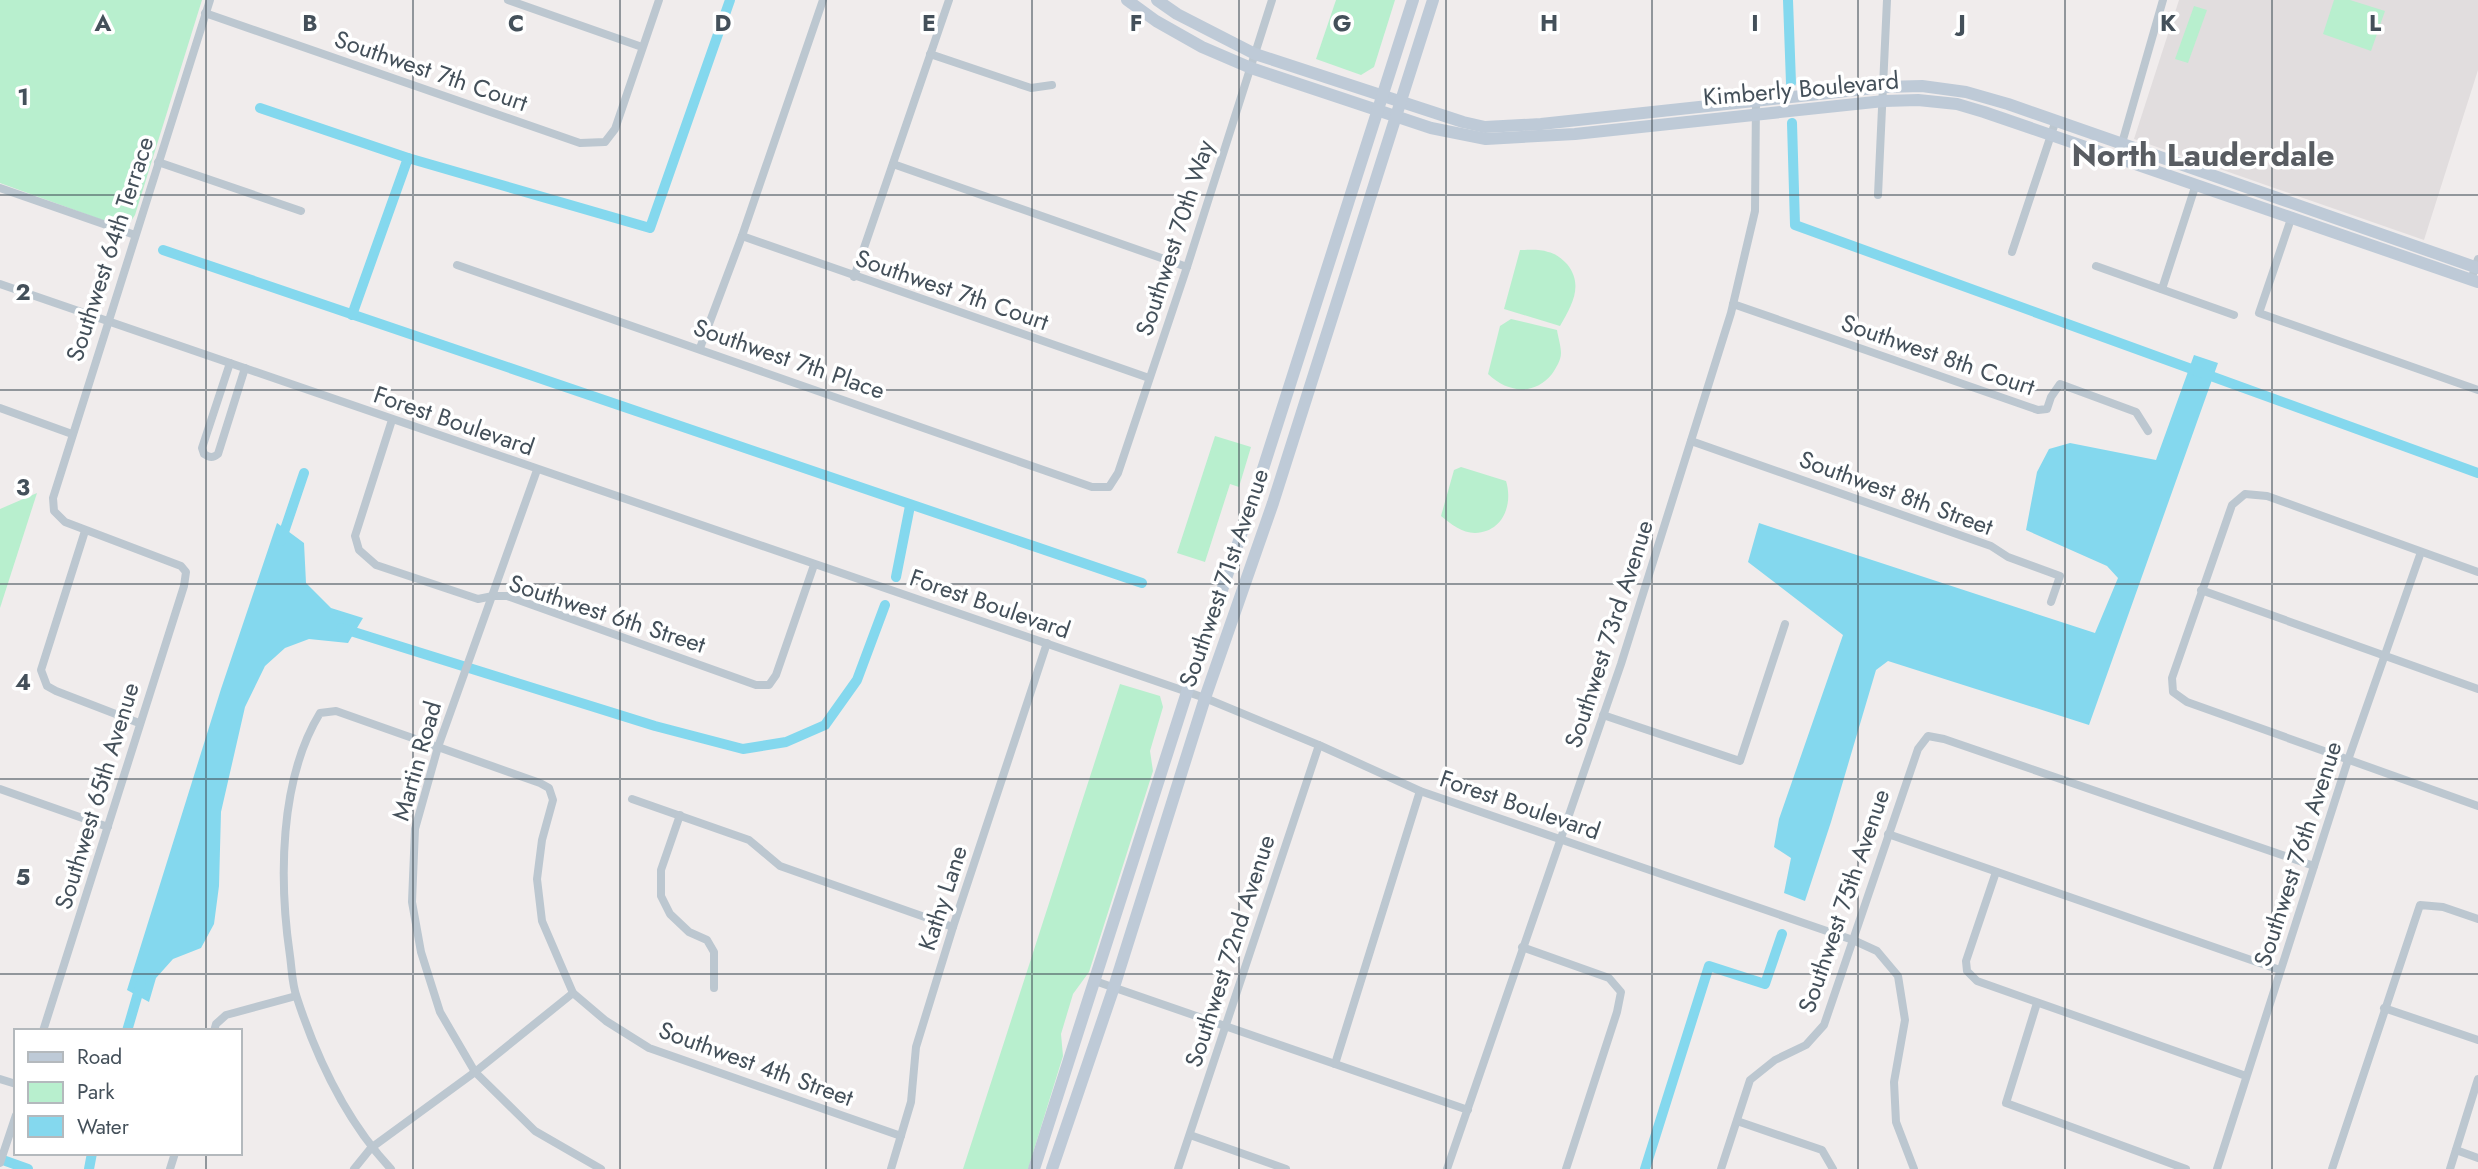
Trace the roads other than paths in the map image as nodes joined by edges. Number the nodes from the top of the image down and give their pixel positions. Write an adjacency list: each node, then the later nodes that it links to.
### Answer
1 (210, 0): 13 (street, Southwest 64th Terrace)
2 (508, 0): 14 (street)
3 (659, 0): 14 (street)
4 (822, 0): 40 (street)
5 (949, 0): 15 (street)
6 (1157, 0): 16 (street, Kimberly Boulevard)
7 (1272, 0): 16 (street, Southwest 70th Way)
8 (1413, 0): 20 (street, Southwest 71st Avenue)
9 (1433, 0): 22 (street, Southwest 71st Avenue)
10 (1887, 0): 19 (street)
11 (2163, 0): 28 (street)
12 (1134, 2): 17 (street, Kimberly Boulevard)
13 (205, 13): 14 (street, Southwest 7th Court); 30 (street, Southwest 64th Terrace)
14 (642, 47)
15 (930, 54): 18 (street); 31 (street)
16 (1255, 54): 17 (street, Southwest 70th Way); 20 (street, Kimberly Boulevard)
17 (1251, 68): 24 (street, Kimberly Boulevard); 45 (street, Southwest 70th Way)
18 (1052, 85)
19 (1884, 87): 21 (street); 23 (street, Kimberly Boulevard); 26 (street, Kimberly Boulevard)
20 (1382, 96): 22 (street, Kimberly Boulevard); 24 (street, Southwest 71st Avenue)
21 (1884, 100): 23 (street, Kimberly Boulevard); 27 (street, Kimberly Boulevard); 34 (street)
22 (1401, 102): 23 (street, Kimberly Boulevard); 25 (street, Southwest 71st Avenue)
23 (1756, 107): 25 (street, Kimberly Boulevard); 50 (street, Southwest 73rd Avenue)
24 (1377, 111): 25 (street, Kimberly Boulevard); 76 (street, Southwest 71st Avenue)
25 (1396, 117): 77 (street, Southwest 71st Avenue)
26 (2056, 120): 27 (street); 28 (street, Kimberly Boulevard)
27 (2052, 134): 29 (street, Kimberly Boulevard); 42 (street)
28 (2123, 142): 29 (street); 35 (street, Kimberly Boulevard)
29 (2118, 157): 32 (street, Kimberly Boulevard)
30 (158, 162): 36 (street); 39 (street, Southwest 64th Terrace)
31 (893, 164): 45 (street); 47 (street)
32 (2196, 184): 37 (street, Kimberly Boulevard); 49 (street)
33 (0, 188): 39 (street)
34 (1878, 195)
35 (2296, 204): 37 (street); 41 (street, Kimberly Boulevard)
36 (301, 211)
37 (2291, 218): 38 (street, Kimberly Boulevard); 57 (street)
38 (2335, 233): 41 (street); 46 (street, Kimberly Boulevard)
39 (135, 235): 52 (street, Southwest 64th Terrace)
40 (742, 236): 47 (street, Southwest 7th Court); 53 (street)
41 (2408, 243): 46 (street, Kimberly Boulevard)
42 (2012, 252)
43 (457, 265): 53 (street, Southwest 7th Place)
44 (2096, 266): 49 (street)
45 (1187, 267): 56 (street, Southwest 70th Way)
46 (2476, 271)
47 (854, 277): 56 (street, Southwest 7th Court)
48 (0, 284): 52 (street, Forest Boulevard)
49 (2162, 289): 51 (street)
50 (1733, 304): 60 (street, Southwest 8th Court); 62 (street, Southwest 73rd Avenue)
51 (2234, 315)
52 (108, 320): 54 (street, Forest Boulevard); 61 (street, Southwest 64th Terrace)
53 (699, 348): 64 (street, Southwest 7th Place)
54 (230, 363): 55 (street, Forest Boulevard); 55 (street)
55 (245, 368): 59 (street, Forest Boulevard)
56 (1149, 378): 64 (street, Southwest 70th Way)
57 (2478, 390)
58 (0, 408): 61 (street)
59 (392, 420): 63 (street, Forest Boulevard); 70 (street, Southwest 6th Street)
60 (2148, 430)
61 (72, 434): 65 (street, Southwest 64th Terrace)
62 (1691, 442): 71 (street, Southwest 8th Street); 78 (street, Southwest 73rd Avenue)
63 (537, 470): 67 (street, Forest Boulevard); 70 (street, Martin Road)
64 (1109, 486)
65 (85, 531): 79 (street); 79 (street, Southwest 65th Avenue)
66 (2421, 552): 68 (street); 69 (street); 74 (street, Southwest 76th Avenue)
67 (814, 565): 70 (street, Southwest 6th Street); 73 (street, Forest Boulevard)
68 (2478, 572)
69 (2201, 590): 74 (street); 82 (street)
70 (493, 596): 81 (street, Martin Road)
71 (2051, 602)
72 (1785, 624): 78 (street)
73 (1047, 643): 76 (street, Forest Boulevard); 94 (street, Kathy Lane)
74 (2385, 656): 75 (street); 82 (street, Southwest 76th Avenue)
75 (2478, 690)
76 (1187, 692): 77 (street, Forest Boulevard); 98 (street, Southwest 71st Avenue)
77 (1205, 698): 80 (street, Forest Boulevard); 99 (street, Southwest 71st Avenue)
78 (1603, 716): 90 (street, Southwest 73rd Avenue)
79 (139, 723): 88 (street, Southwest 65th Avenue)
80 (1319, 746): 83 (street, Forest Boulevard); 105 (street, Southwest 72nd Avenue)
81 (438, 747): 101 (street, Southwest 4th Street); 102 (street); 110 (street, Martin Road)
82 (2348, 760): 86 (street); 91 (street, Southwest 76th Avenue)
83 (1420, 791): 90 (street, Forest Boulevard); 109 (street)
84 (1, 793): 88 (street)
85 (632, 799): 87 (street)
86 (2478, 806)
87 (680, 815): 94 (street); 100 (street)
88 (107, 827): 106 (street, Southwest 65th Avenue)
89 (1888, 834): 91 (street, Southwest 75th Avenue); 92 (street); 95 (street, Southwest 75th Avenue)
90 (1562, 840): 95 (street, Forest Boulevard); 96 (street, Southwest 73rd Avenue)
91 (2314, 866): 97 (street, Southwest 76th Avenue)
92 (1996, 872): 97 (street); 103 (street)
93 (2478, 919): 104 (street)
94 (953, 928): 117 (street, Kathy Lane)
95 (1853, 940): 115 (street, Southwest 75th Avenue); 134 (street, Forest Boulevard)
96 (1522, 947): 113 (street, Southwest 73rd Avenue); 131 (street)
97 (2280, 970): 111 (street, Southwest 76th Avenue)
98 (1096, 981): 99 (street); 126 (street, Southwest 71st Avenue)
99 (1114, 987): 105 (street); 127 (street, Southwest 71st Avenue)
100 (714, 988)
101 (573, 993): 110 (street); 117 (street, Southwest 4th Street)
102 (296, 996): 107 (street); 118 (street)
103 (2037, 1003): 111 (street); 135 (street)
104 (2384, 1007): 108 (street); 137 (street)
105 (1225, 1026): 109 (street); 116 (street, Southwest 72nd Avenue)
106 (44, 1029)
107 (215, 1029)
108 (2478, 1040)
109 (1335, 1064): 113 (street)
110 (475, 1072): 118 (street); 124 (street, Martin Road)
111 (2246, 1076): 136 (street, Southwest 76th Avenue)
112 (2478, 1079): 119 (street)
113 (1468, 1110): 130 (street, Southwest 73rd Avenue)
114 (14, 1121): 121 (street)
115 (1737, 1121): 132 (street, Southwest 75th Avenue); 133 (street)
116 (1190, 1135): 128 (street, Southwest 72nd Avenue); 129 (street)
117 (901, 1136): 125 (street, Kathy Lane)
118 (371, 1148): 122 (street); 123 (street)
119 (2456, 1150): 120 (street); 138 (street)
120 (2478, 1158)
121 (1, 1159)
122 (354, 1169)
123 (391, 1169)
124 (601, 1169)
125 (891, 1169)
126 (1034, 1169)
127 (1052, 1169)
128 (1178, 1169)
129 (1286, 1169)
130 (1447, 1169)
131 (1566, 1169)
132 (1721, 1169)
133 (1833, 1169)
134 (1914, 1169)
135 (2186, 1169)
136 (2217, 1169)
137 (2332, 1169)
138 (2449, 1169)

